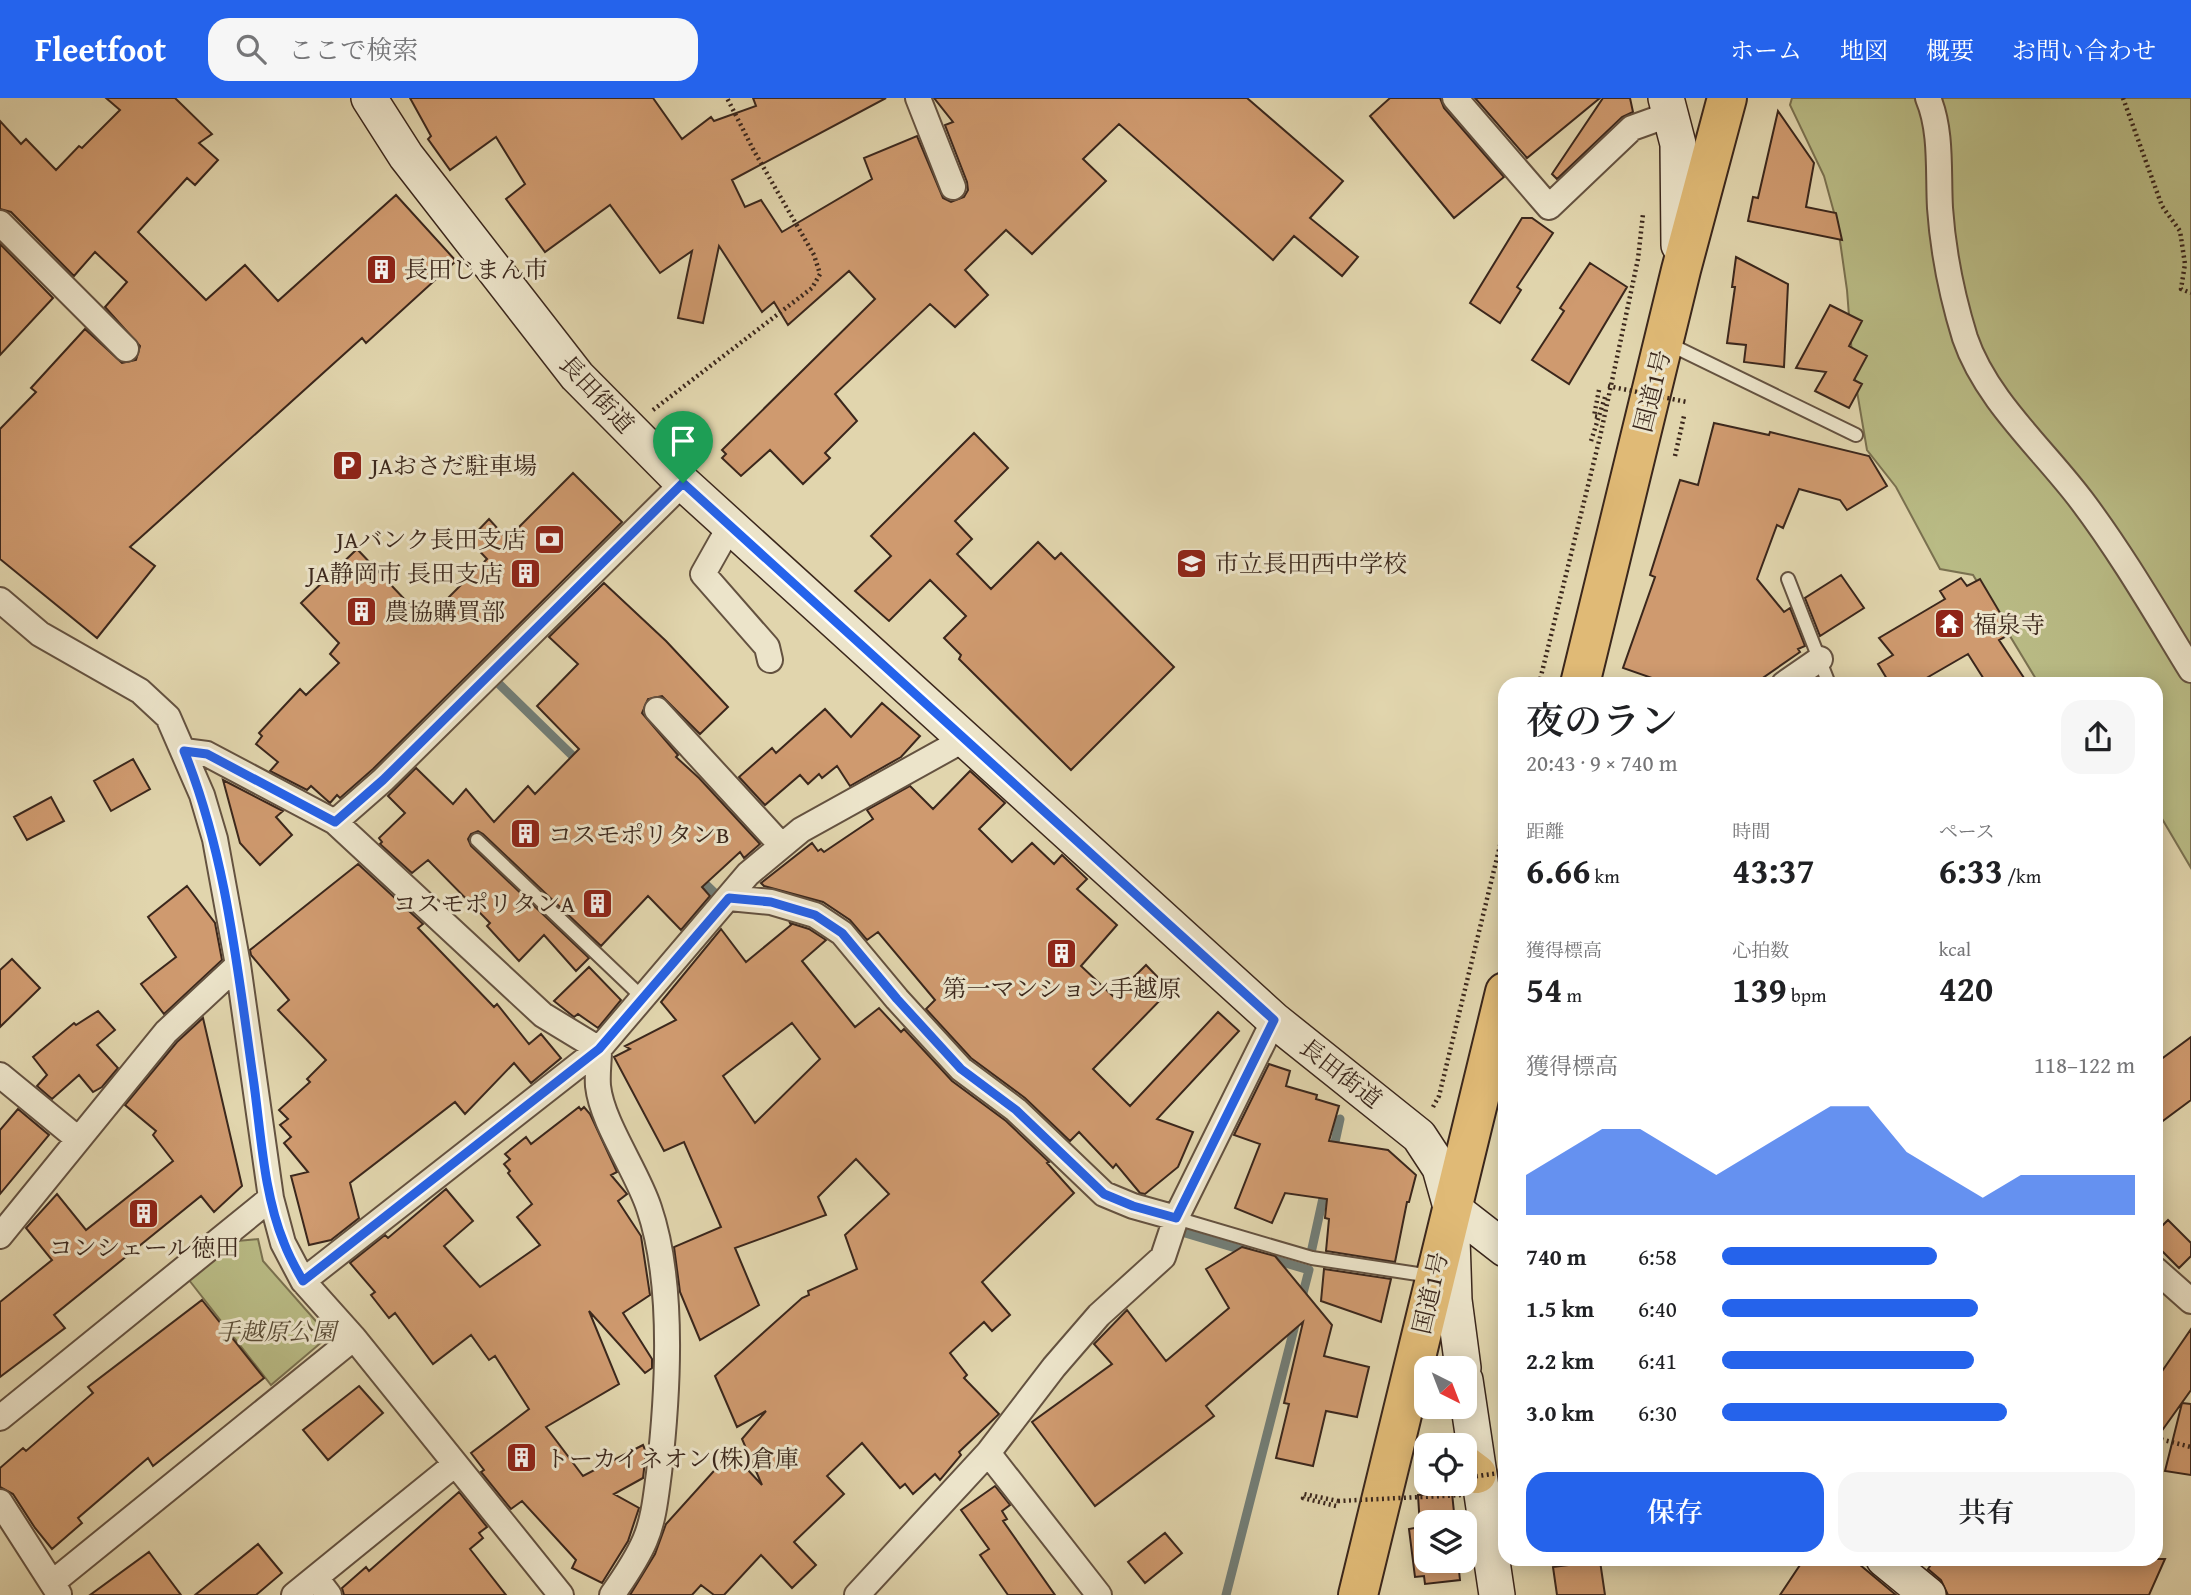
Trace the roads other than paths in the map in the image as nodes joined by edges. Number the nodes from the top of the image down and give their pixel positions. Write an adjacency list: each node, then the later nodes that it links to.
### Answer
1 (369, 98): 13 (main road, 長田街道)
2 (918, 98): 7 (street)
3 (1454, 98): 6 (street)
4 (1727, 98): 9 (highway, 国道1号)
5 (1928, 98): 19 (street)
6 (1668, 106): 9 (main road)
7 (953, 187)
8 (0, 223): 11 (street)
9 (1681, 270): 10 (highway, 国道1号)
10 (1665, 342): 12 (lane); 20 (highway, 国道1号)
11 (126, 349)
12 (1856, 435)
13 (683, 483): 14 (main road, 長田街道); 26 (street)
14 (730, 526): 18 (street); 24 (main road, 長田街道)
15 (1788, 579): 17 (lane)
16 (0, 600): 25 (street)
17 (1820, 659): 21 (street); 22 (lane)
18 (769, 660)
19 (2191, 670)
20 (1588, 677)
21 (1794, 677)
22 (1826, 677)
23 (657, 710): 28 (street)
24 (965, 739): 28 (street); 32 (main road, 長田街道)
25 (184, 751): 26 (street); 30 (street)
26 (335, 822): 34 (street)
27 (477, 840): 31 (lane)
28 (780, 845): 29 (street)
29 (729, 898): 31 (street); 39 (street)
30 (237, 965): 36 (street); 37 (street)
31 (642, 997): 34 (street)
32 (1274, 1020): 38 (main road, 長田街道); 39 (street)
33 (1498, 1020): 38 (highway, 国道1号)
34 (599, 1049): 44 (street); 60 (street)
35 (0, 1075): 36 (street)
36 (78, 1139): 40 (street)
37 (271, 1198): 44 (street); 48 (street)
38 (1451, 1207): 41 (main road); 42 (highway, 国道1号); 47 (main road, 長田街道)
39 (1176, 1218): 42 (lane); 49 (street)
40 (0, 1237)
41 (1498, 1244)
42 (1434, 1276): 54 (highway, 国道1号)
43 (2163, 1276): 45 (street)
44 (303, 1281): 46 (street)
45 (2191, 1301)
46 (354, 1338): 51 (street); 57 (street)
47 (1461, 1356)
48 (0, 1419)
49 (988, 1453): 61 (street); 62 (street)
50 (1414, 1461): 54 (highway)
51 (454, 1465): 56 (street); 59 (street)
52 (1477, 1486): 64 (main road)
53 (0, 1502): 57 (street)
54 (1382, 1504): 63 (highway, 国道1号)
55 (1893, 1566): 65 (main road)
56 (322, 1587): 58 (street)
57 (56, 1589)
58 (294, 1595)
59 (561, 1595)
60 (612, 1595)
61 (857, 1595)
62 (1099, 1595)
63 (1358, 1595)
64 (1497, 1595)
65 (1928, 1595)

